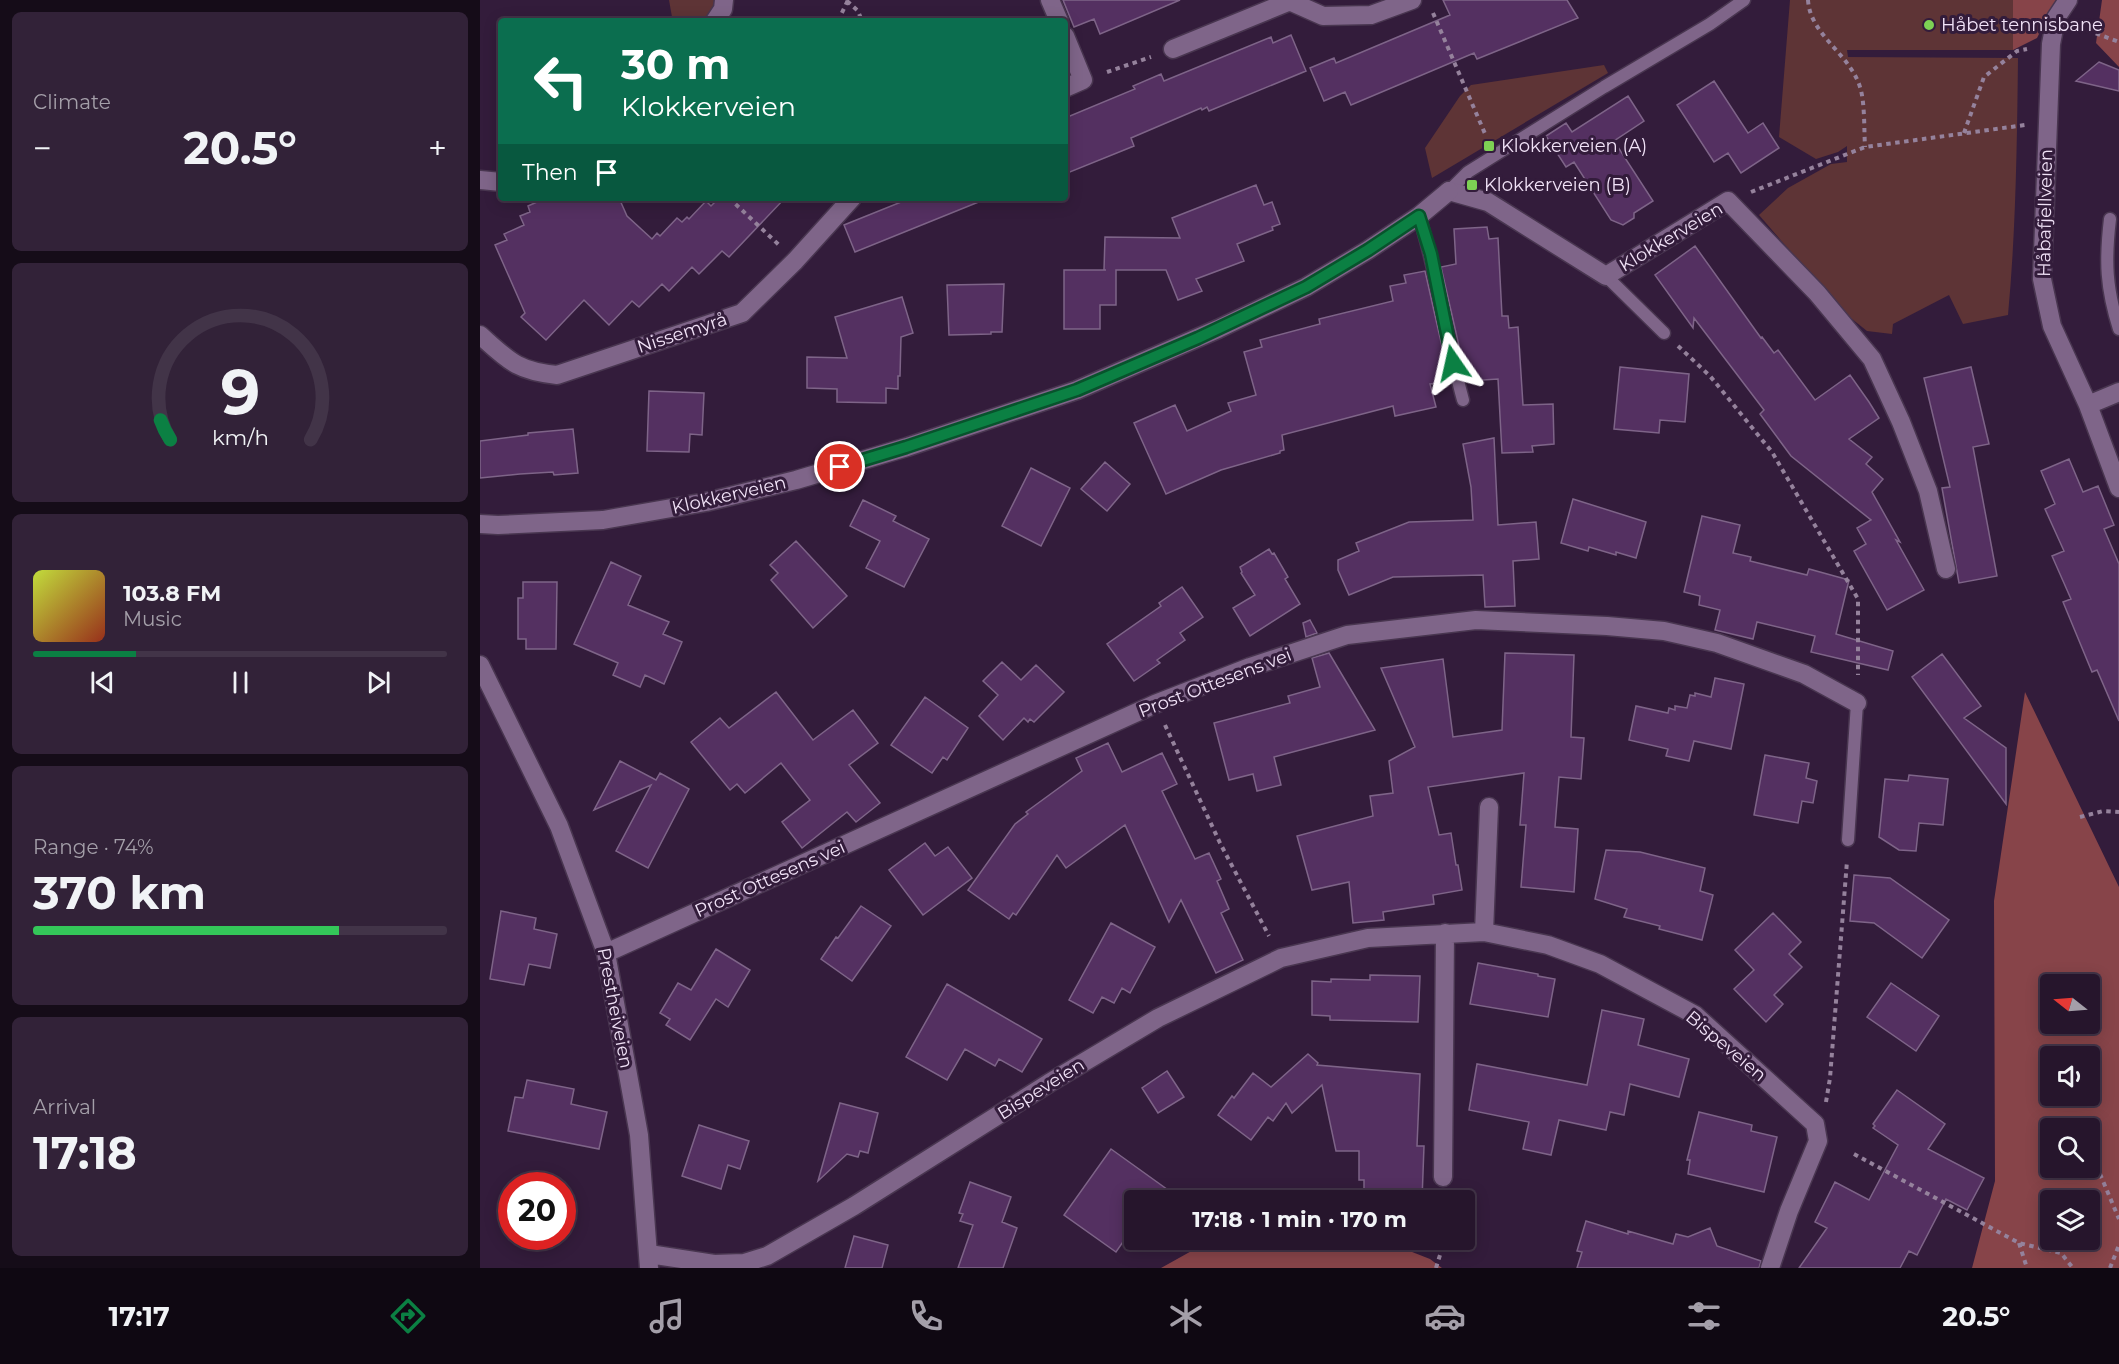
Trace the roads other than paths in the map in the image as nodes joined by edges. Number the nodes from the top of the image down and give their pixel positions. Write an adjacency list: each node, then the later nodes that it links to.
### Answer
1 (724, 0): 7 (street)
2 (1050, 0): 8 (street)
3 (1412, 0): 6 (street)
4 (1744, 0): 14 (lane)
5 (2068, 0): 24 (street, Håbafjellveien)
6 (1288, 1): 10 (street)
7 (718, 18)
8 (1058, 18)
9 (1068, 43): 11 (street)
10 (1173, 49)
11 (1068, 87)
12 (480, 180): 13 (street)
13 (498, 182)
14 (1449, 191): 16 (street, Klokkerveien); 18 (street, Klokkerveien)
15 (849, 201): 21 (street, Nissemyrå)
16 (1419, 216): 23 (lane); 26 (street, Klokkerveien)
17 (2110, 219): 19 (lane)
18 (1606, 276): 20 (lane); 27 (street, Klokkerveien)
19 (2119, 329)
20 (1664, 333)
21 (480, 335)
22 (2119, 392): 24 (street)
23 (1463, 400)
24 (2088, 405): 25 (street, Håbafjellveien)
25 (2119, 488)
26 (480, 524)
27 (1946, 569)
28 (480, 664): 34 (street, Prestheiveien)
29 (1857, 703): 31 (lane); 34 (street, Prost Ottesens vei)
30 (1489, 807): 32 (street)
31 (1848, 840)
32 (1484, 932): 33 (street, Bispeveien); 37 (street, Bispeveien)
33 (1445, 933): 35 (street); 36 (street, Bispeveien)
34 (606, 953): 36 (street, Prestheiveien)
35 (1443, 1177)
36 (649, 1261)
37 (1770, 1268)

